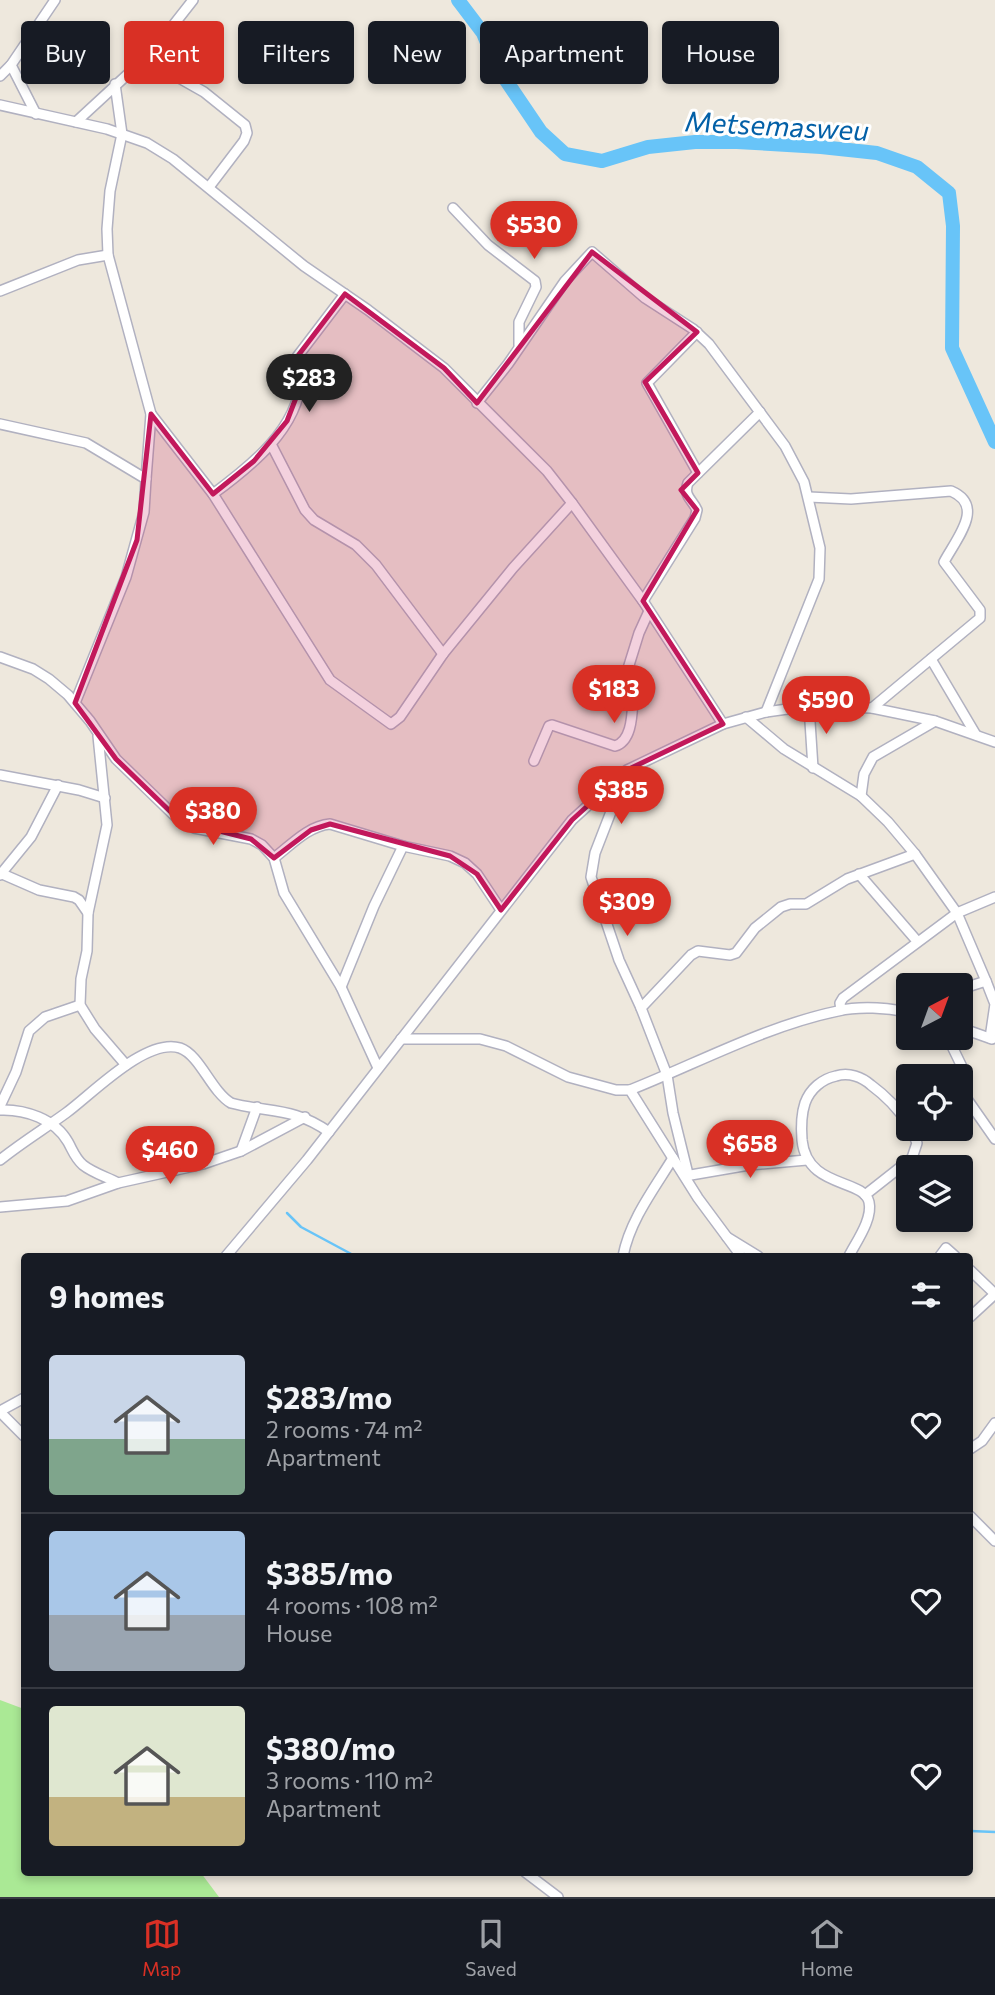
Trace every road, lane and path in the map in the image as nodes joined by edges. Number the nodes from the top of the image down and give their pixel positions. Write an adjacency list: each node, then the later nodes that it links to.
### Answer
1 (55, 0): 4 (street)
2 (192, 0): 3 (street)
3 (177, 21)
4 (11, 65): 5 (street); 10 (street)
5 (0, 76)
6 (124, 76): 7 (street)
7 (115, 84): 11 (street); 12 (street)
8 (190, 84): 13 (street)
9 (0, 105): 10 (street)
10 (36, 114): 11 (street)
11 (76, 122): 12 (street)
12 (122, 134): 13 (street); 15 (street)
13 (209, 187): 17 (street)
14 (453, 208): 19 (street)
15 (108, 255): 16 (street); 22 (street)
16 (0, 291)
17 (345, 294): 20 (street); 24 (street)
18 (696, 332): 19 (street); 21 (street); 25 (street)
19 (519, 346): 20 (street)
20 (477, 403): 29 (street)
21 (760, 412): 25 (street); 28 (street)
22 (151, 414): 26 (street); 27 (street)
23 (0, 424): 26 (street)
24 (271, 444): 27 (street); 32 (street)
25 (698, 473): 30 (street)
26 (146, 479): 35 (street)
27 (213, 494): 32 (street)
28 (809, 497): 34 (street); 38 (street)
29 (572, 503): 30 (street); 32 (street)
30 (643, 601): 31 (street)
31 (649, 611): 41 (street); 45 (street)
32 (443, 654)
33 (0, 657): 35 (street)
34 (931, 659): 37 (street); 43 (street)
35 (75, 703): 42 (street)
36 (809, 706): 37 (street); 38 (street); 46 (street)
37 (872, 708): 40 (street)
38 (765, 712): 39 (street)
39 (747, 717): 41 (street); 46 (street)
40 (934, 721): 43 (street); 50 (street)
41 (723, 724): 47 (street)
42 (98, 734): 51 (street); 54 (street)
43 (976, 735): 44 (street)
44 (995, 742)
45 (534, 761)
46 (814, 768): 50 (street)
47 (627, 770): 58 (street); 67 (street)
48 (0, 775): 49 (street)
49 (58, 786): 51 (street); 55 (street)
50 (861, 796): 53 (street)
51 (105, 798): 59 (street)
52 (403, 846): 54 (street); 58 (street); 64 (street)
53 (915, 854): 56 (street); 60 (street)
54 (274, 858): 64 (street)
55 (0, 874): 59 (street)
56 (859, 874): 61 (street); 67 (street)
57 (995, 897): 60 (street)
58 (501, 910): 73 (street)
59 (88, 913): 66 (street)
60 (957, 913): 61 (street); 62 (street)
61 (917, 941): 70 (street)
62 (986, 981): 63 (street); 65 (street)
63 (973, 985)
64 (341, 987): 77 (street)
65 (995, 1004): 74 (street)
66 (80, 1005): 76 (street); 81 (street)
67 (641, 1007): 78 (street)
68 (896, 1008): 69 (street)
69 (892, 1009): 70 (street); 71 (street)
70 (841, 1010): 78 (street)
71 (896, 1010)
72 (973, 1032): 74 (street)
73 (401, 1039): 77 (street); 79 (street)
74 (992, 1039)
75 (954, 1050): 86 (street)
76 (126, 1065): 80 (street); 84 (street)
77 (378, 1068): 85 (street)
78 (667, 1075): 79 (street); 92 (street)
79 (630, 1090): 89 (street)
80 (257, 1107): 83 (street); 88 (street)
81 (0, 1108): 84 (street)
82 (896, 1108): 91 (street)
83 (305, 1117): 85 (street); 88 (street)
84 (51, 1123): 90 (street); 93 (street)
85 (329, 1132): 98 (street)
86 (995, 1139)
87 (916, 1141): 94 (street)
88 (241, 1151): 93 (street)
89 (673, 1157): 92 (street); 99 (street)
90 (0, 1160)
91 (807, 1160): 92 (street); 94 (street)
92 (686, 1175): 96 (street)
93 (118, 1183): 95 (street)
94 (865, 1195): 101 (street)
95 (0, 1207)
96 (724, 1235): 97 (street); 100 (street)
97 (732, 1252)
98 (228, 1253)
99 (623, 1253)
100 (753, 1253)
101 (850, 1253)
102 (973, 1273): 103 (street)
103 (995, 1294): 104 (street)
104 (973, 1314)
105 (21, 1400): 106 (street)
106 (0, 1412): 108 (street)
107 (995, 1423): 109 (street)
108 (21, 1433)
109 (973, 1448)
110 (973, 1519): 111 (street)
111 (995, 1541)
112 (529, 1876): 113 (street)
113 (558, 1897)

